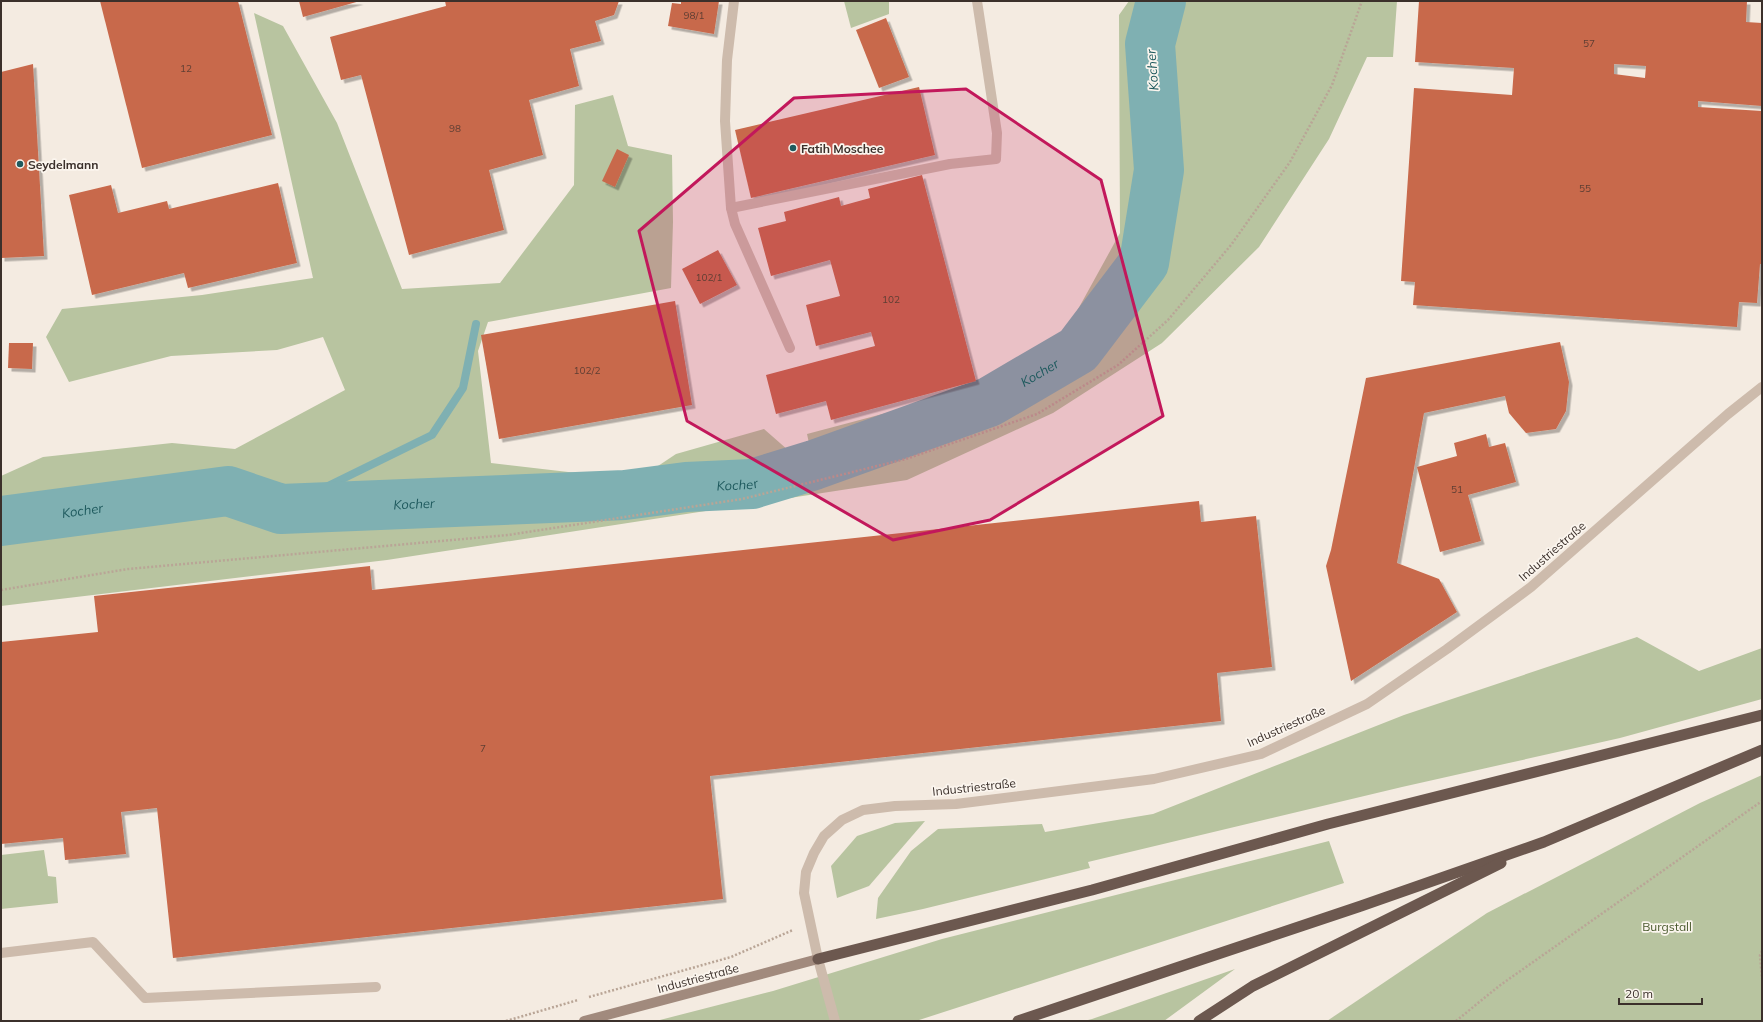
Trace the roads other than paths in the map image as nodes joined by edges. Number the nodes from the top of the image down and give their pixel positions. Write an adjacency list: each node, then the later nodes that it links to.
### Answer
1 (734, 1): 3 (street)
2 (977, 1): 3 (street)
3 (731, 208): 4 (street)
4 (790, 348)
5 (1762, 387): 10 (street, Industriestraße)
6 (1762, 715): 10 (highway)
7 (1762, 750): 8 (highway)
8 (1544, 842): 14 (highway); 15 (highway)
9 (1, 953): 11 (street)
10 (818, 959): 12 (main road, Industriestraße); 13 (street, Industriestraße)
11 (376, 987)
12 (584, 1021)
13 (835, 1021)
14 (1018, 1021)
15 (1200, 1021)

